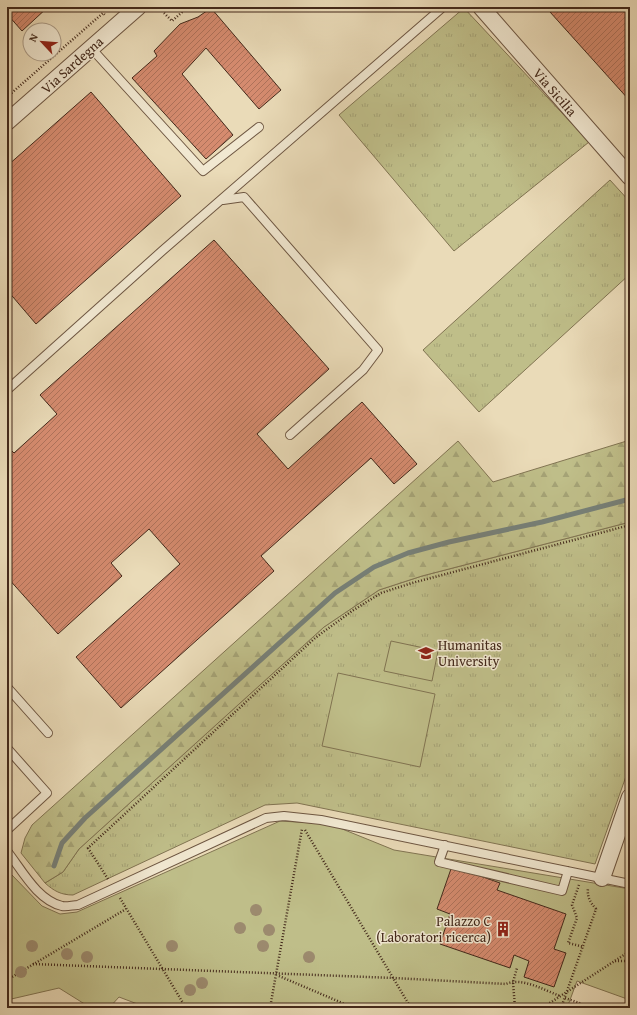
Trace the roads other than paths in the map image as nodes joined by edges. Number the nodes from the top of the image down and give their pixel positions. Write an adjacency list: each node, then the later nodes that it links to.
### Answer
1 (138, 7): 4 (street, Via Sardegna)
2 (443, 7): 8 (lane)
3 (481, 7): 7 (street, Via Sicilia)
4 (92, 48): 5 (street, Via Sardegna); 6 (lane)
5 (7, 122)
6 (259, 127)
7 (630, 177)
8 (222, 200): 9 (lane); 10 (lane)
9 (7, 390)
10 (290, 435)
11 (7, 687): 12 (lane)
12 (48, 733)
13 (7, 748): 15 (lane)
14 (630, 796): 19 (street)
15 (7, 830)
16 (445, 845): 17 (lane); 18 (lane); 18 (lane)
17 (7, 851)
18 (568, 872): 19 (lane)
19 (602, 878): 20 (lane)
20 (630, 884)

